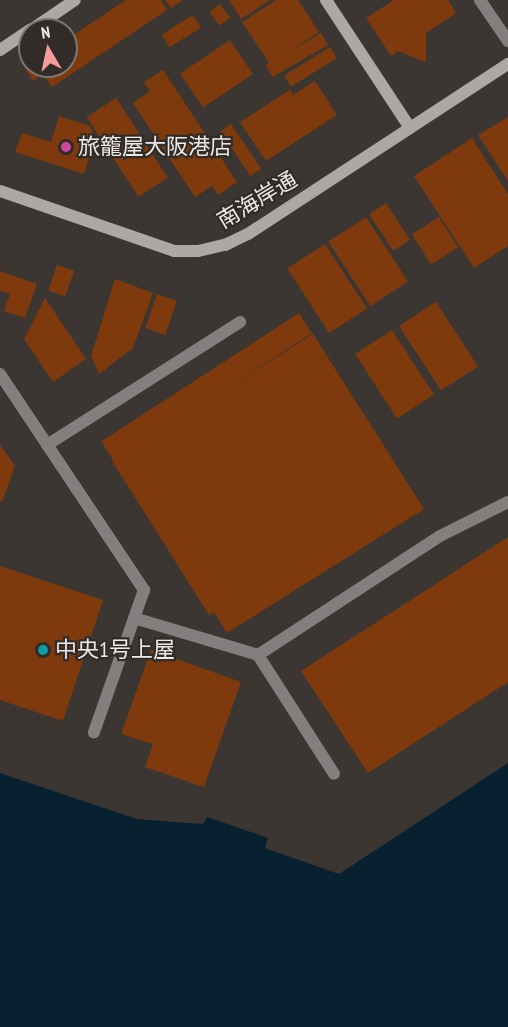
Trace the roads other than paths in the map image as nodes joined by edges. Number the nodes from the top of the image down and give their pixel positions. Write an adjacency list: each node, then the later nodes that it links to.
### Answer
1 (75, 0): 4 (street)
2 (326, 0): 9 (street)
3 (480, 0): 6 (lane)
4 (48, 18)
5 (18, 38): 7 (street)
6 (508, 41)
7 (0, 50)
8 (508, 64): 9 (street, 南海岸通)
9 (410, 128): 10 (street, 南海岸通)
10 (0, 191)
11 (240, 322): 13 (lane)
12 (0, 374): 13 (lane)
13 (47, 445): 15 (lane)
14 (508, 502): 16 (lane)
15 (134, 618): 16 (lane); 17 (lane)
16 (258, 655): 18 (lane)
17 (94, 732)
18 (334, 774)

